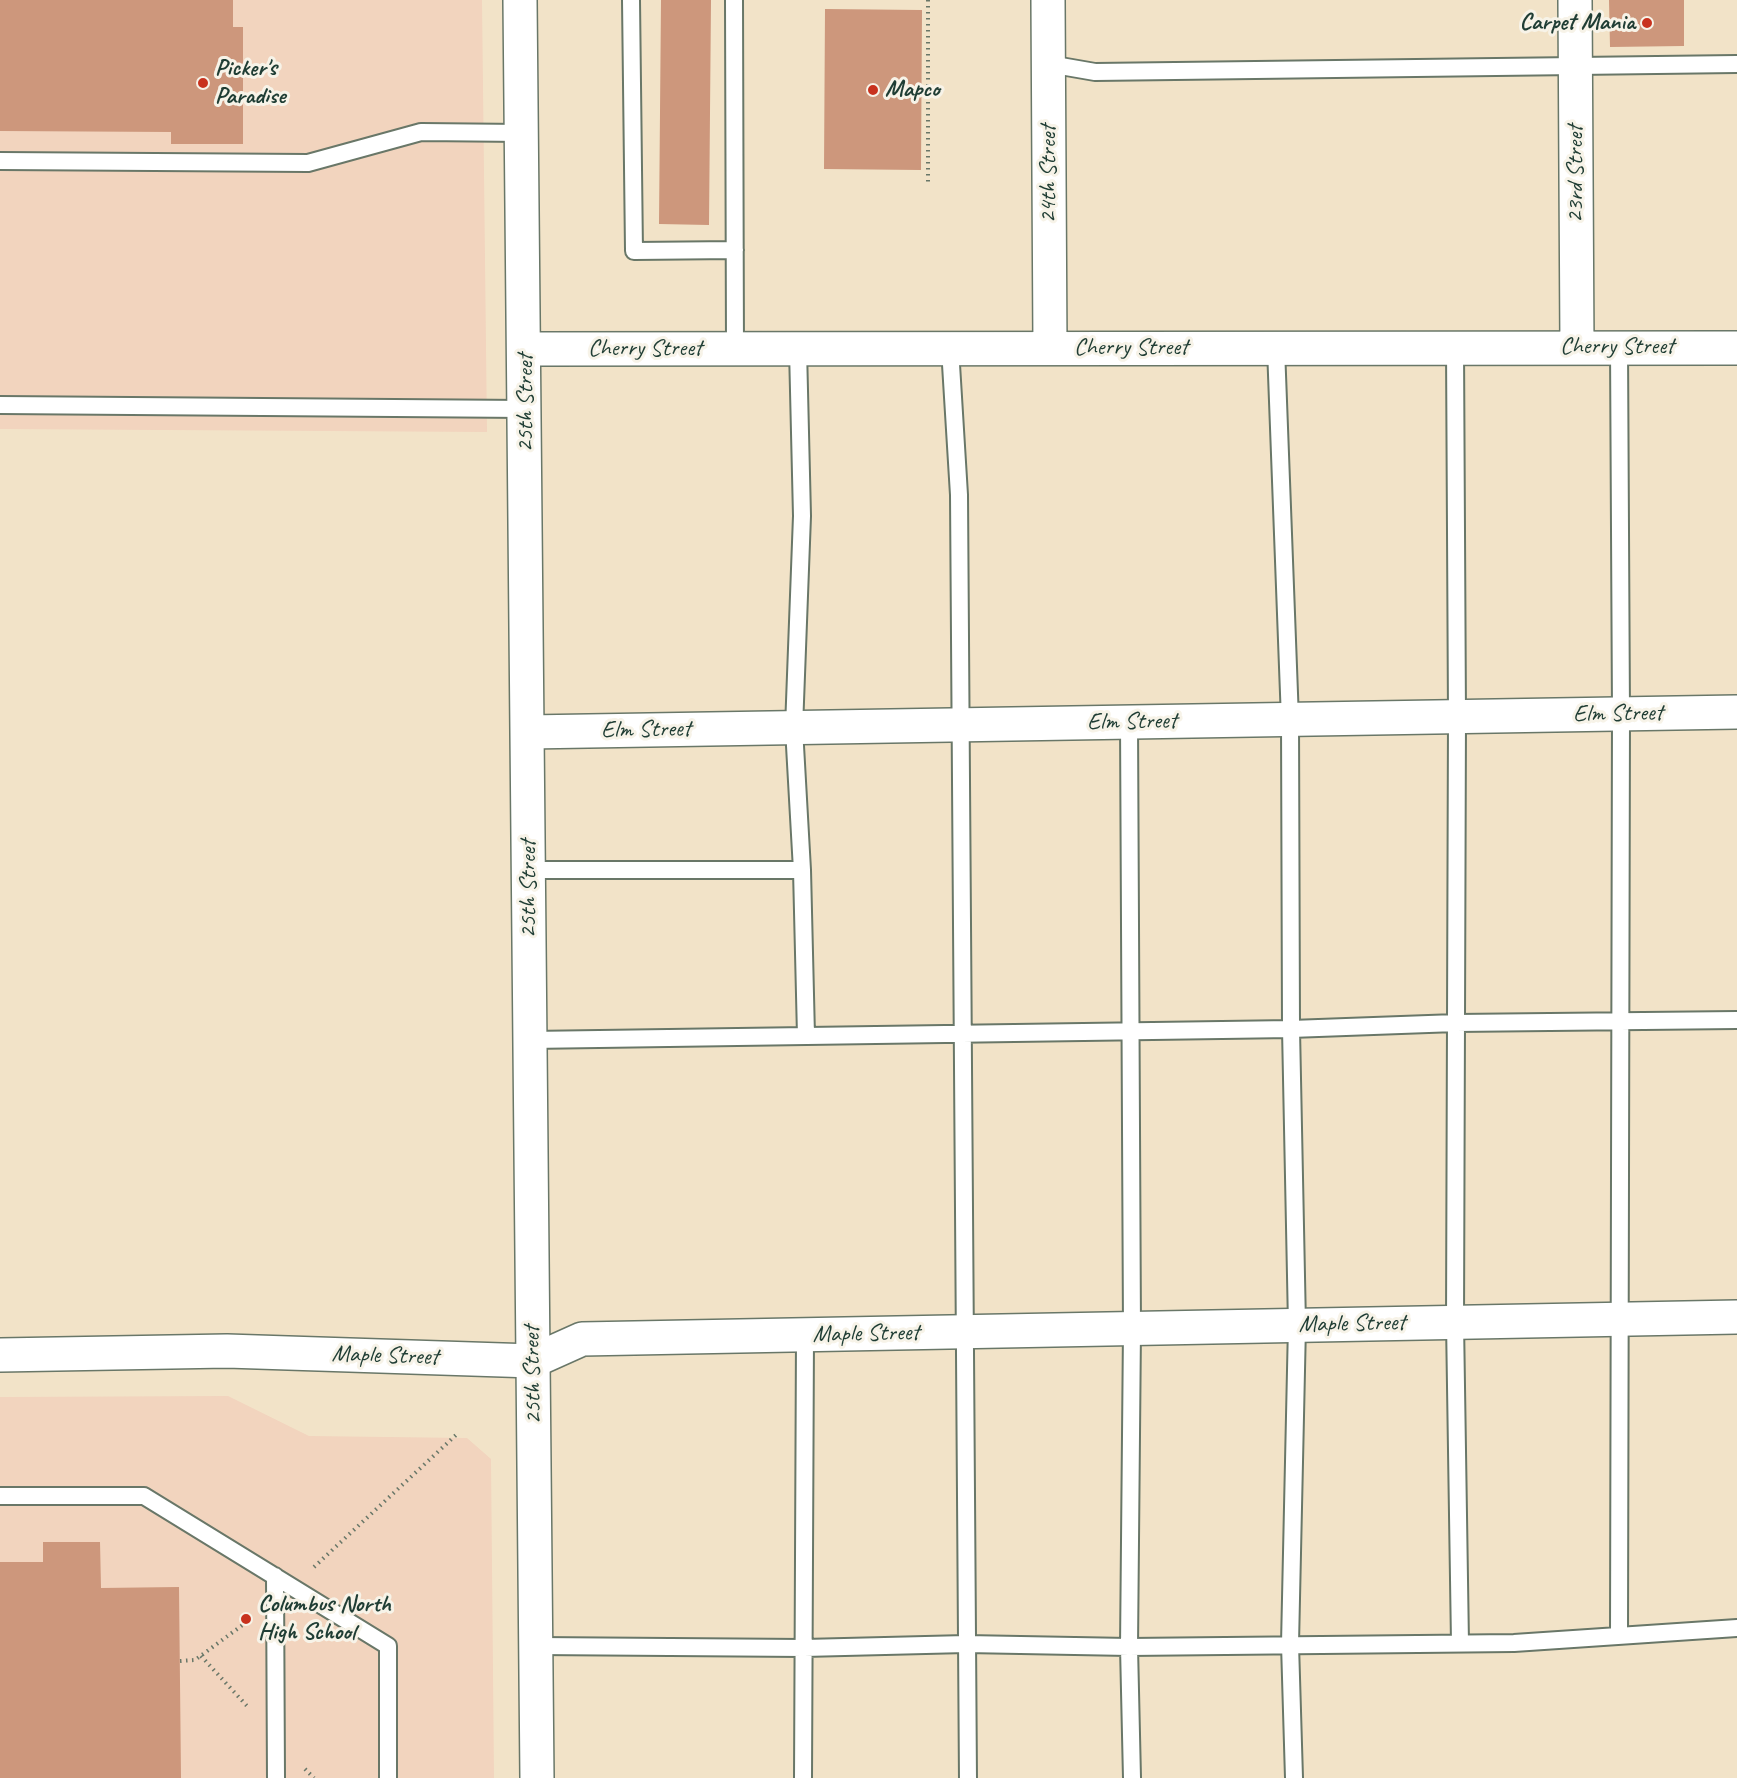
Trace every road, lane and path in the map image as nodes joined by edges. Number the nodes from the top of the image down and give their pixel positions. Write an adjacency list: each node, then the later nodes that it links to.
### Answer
1 (520, 0): 10 (street, 25th Street)
2 (631, 0): 13 (lane)
3 (734, 0): 13 (lane)
4 (927, 0): 12 (path)
5 (1048, 0): 7 (street, 24th Street)
6 (1575, 0): 8 (street, 23rd Street)
7 (1049, 64): 8 (lane); 18 (street, 24th Street)
8 (1575, 64): 9 (lane); 15 (street, 23rd Street)
9 (1737, 64)
10 (522, 133): 11 (lane); 21 (street, 25th Street)
11 (0, 161)
12 (927, 185)
13 (735, 250): 22 (lane)
14 (1455, 347): 15 (street, Cherry Street); 19 (street, Cherry Street); 28 (lane)
15 (1576, 347): 16 (street, Cherry Street)
16 (1619, 347): 20 (street, Cherry Street); 27 (lane)
17 (950, 348): 18 (street, Cherry Street); 23 (street, Cherry Street); 31 (lane)
18 (1050, 348): 19 (street, Cherry Street)
19 (1276, 348): 29 (lane)
20 (1737, 348)
21 (526, 349): 22 (street, Cherry Street); 25 (street, 25th Street)
22 (735, 349): 23 (street, Cherry Street)
23 (798, 349): 32 (lane)
24 (0, 405): 25 (lane)
25 (526, 409): 33 (street, 25th Street)
26 (1737, 712): 27 (street, Elm Street)
27 (1621, 714): 28 (street, Elm Street); 38 (lane)
28 (1457, 717): 29 (street, Elm Street); 37 (lane)
29 (1290, 720): 30 (street, Elm Street); 39 (lane)
30 (1129, 722): 31 (street, Elm Street); 40 (lane)
31 (961, 725): 32 (street, Elm Street); 41 (lane)
32 (794, 728): 33 (street, Elm Street); 35 (lane)
33 (528, 732): 34 (street, 25th Street)
34 (529, 870): 35 (lane); 43 (street, 25th Street)
35 (802, 870): 42 (lane)
36 (1737, 1020): 38 (lane)
37 (1456, 1023): 38 (lane); 39 (lane); 46 (lane)
38 (1621, 1023): 45 (lane)
39 (1291, 1029): 40 (lane); 47 (lane)
40 (1131, 1031): 41 (lane); 48 (lane)
41 (962, 1033): 42 (lane); 49 (lane)
42 (806, 1036): 43 (lane)
43 (530, 1040): 52 (street, 25th Street)
44 (1737, 1317): 45 (street, Maple Street)
45 (1621, 1319): 46 (street, Maple Street); 59 (lane)
46 (1455, 1322): 47 (street, Maple Street); 60 (lane)
47 (1297, 1326): 48 (street, Maple Street); 62 (lane)
48 (1132, 1329): 49 (street, Maple Street); 64 (lane)
49 (963, 1332): 50 (street, Maple Street); 61 (lane)
50 (805, 1335): 52 (street, Maple Street); 65 (lane)
51 (0, 1355): 52 (street, Maple Street)
52 (533, 1361): 63 (street, 25th Street)
53 (456, 1435): 56 (path)
54 (0, 1496): 55 (lane)
55 (275, 1576): 56 (lane); 57 (lane)
56 (293, 1587): 68 (lane)
57 (275, 1601): 66 (path); 67 (lane)
58 (1737, 1628): 59 (lane)
59 (1619, 1636): 60 (lane)
60 (1460, 1642): 62 (lane)
61 (966, 1644): 64 (lane); 65 (lane); 71 (lane)
62 (1290, 1644): 64 (lane); 73 (lane)
63 (536, 1646): 65 (lane); 69 (street, 25th Street)
64 (1129, 1647): 72 (lane)
65 (804, 1648): 70 (lane)
66 (180, 1661)
67 (276, 1778)
68 (388, 1778)
69 (537, 1778)
70 (803, 1778)
71 (968, 1778)
72 (1132, 1778)
73 (1294, 1778)

